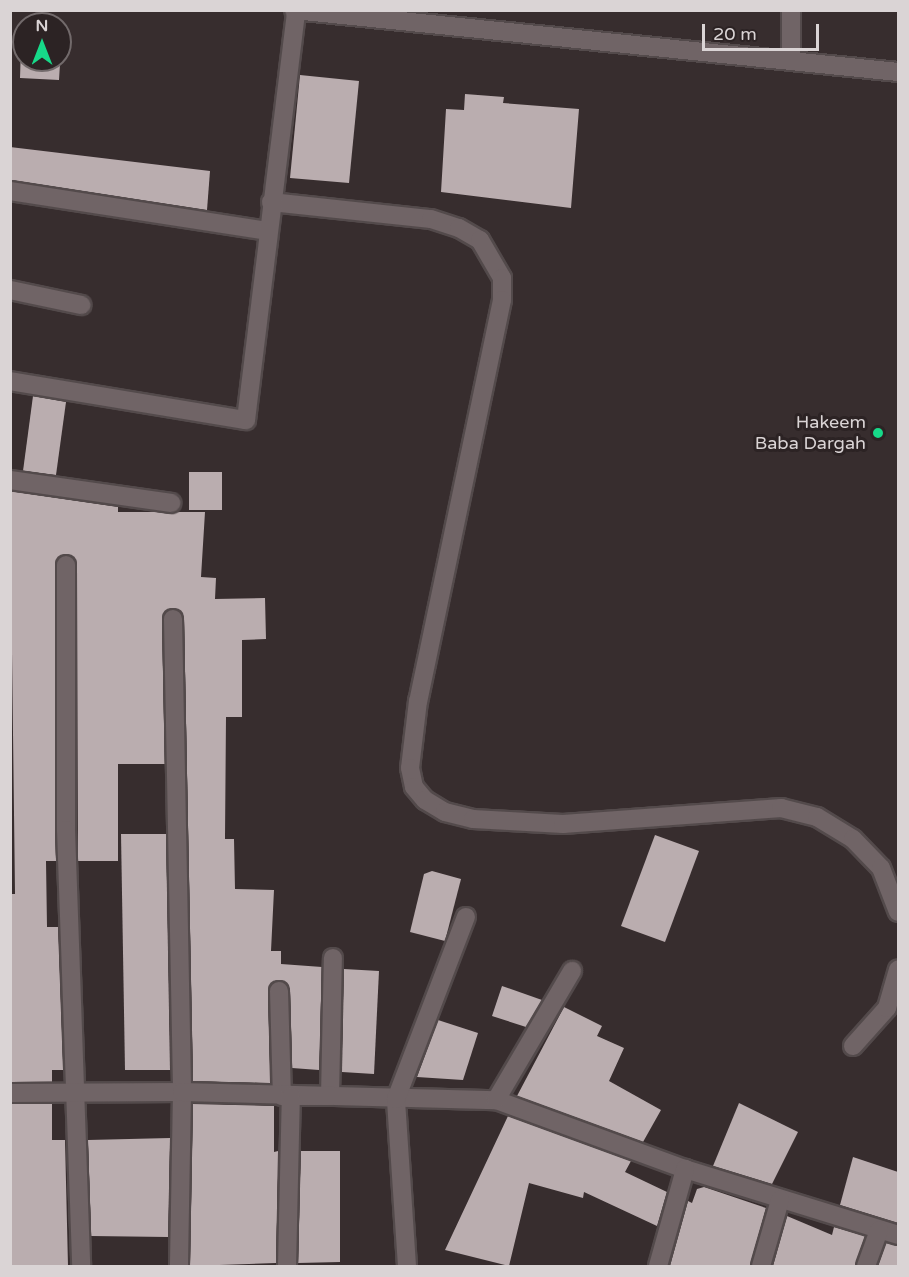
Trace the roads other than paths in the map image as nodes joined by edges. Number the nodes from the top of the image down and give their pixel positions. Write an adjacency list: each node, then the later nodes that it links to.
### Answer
1 (791, 10): 3 (street)
2 (295, 11): 3 (street); 6 (street)
3 (791, 60): 4 (street)
4 (898, 72)
5 (10, 191): 7 (street)
6 (271, 202): 7 (street); 15 (street)
7 (267, 231): 10 (street)
8 (10, 290): 9 (street)
9 (81, 305)
10 (10, 381)
11 (10, 480): 12 (street)
12 (171, 503)
13 (66, 565): 22 (street)
14 (173, 619): 23 (street)
15 (898, 912)
16 (466, 917): 26 (street)
17 (333, 958): 25 (street)
18 (898, 970): 21 (street)
19 (572, 971): 27 (street)
20 (279, 991): 25 (street)
21 (853, 1046)
22 (74, 1092): 23 (street); 24 (street); 32 (street)
23 (182, 1092): 25 (street); 33 (street)
24 (10, 1093)
25 (291, 1096): 26 (street); 34 (street)
26 (396, 1100): 27 (street); 35 (street)
27 (496, 1100): 28 (street)
28 (685, 1169): 29 (street); 36 (street)
29 (780, 1200): 30 (street); 37 (street)
30 (879, 1230): 31 (street); 38 (street)
31 (898, 1235)
32 (81, 1266)
33 (179, 1266)
34 (287, 1266)
35 (407, 1266)
36 (658, 1266)
37 (761, 1266)
38 (866, 1266)

